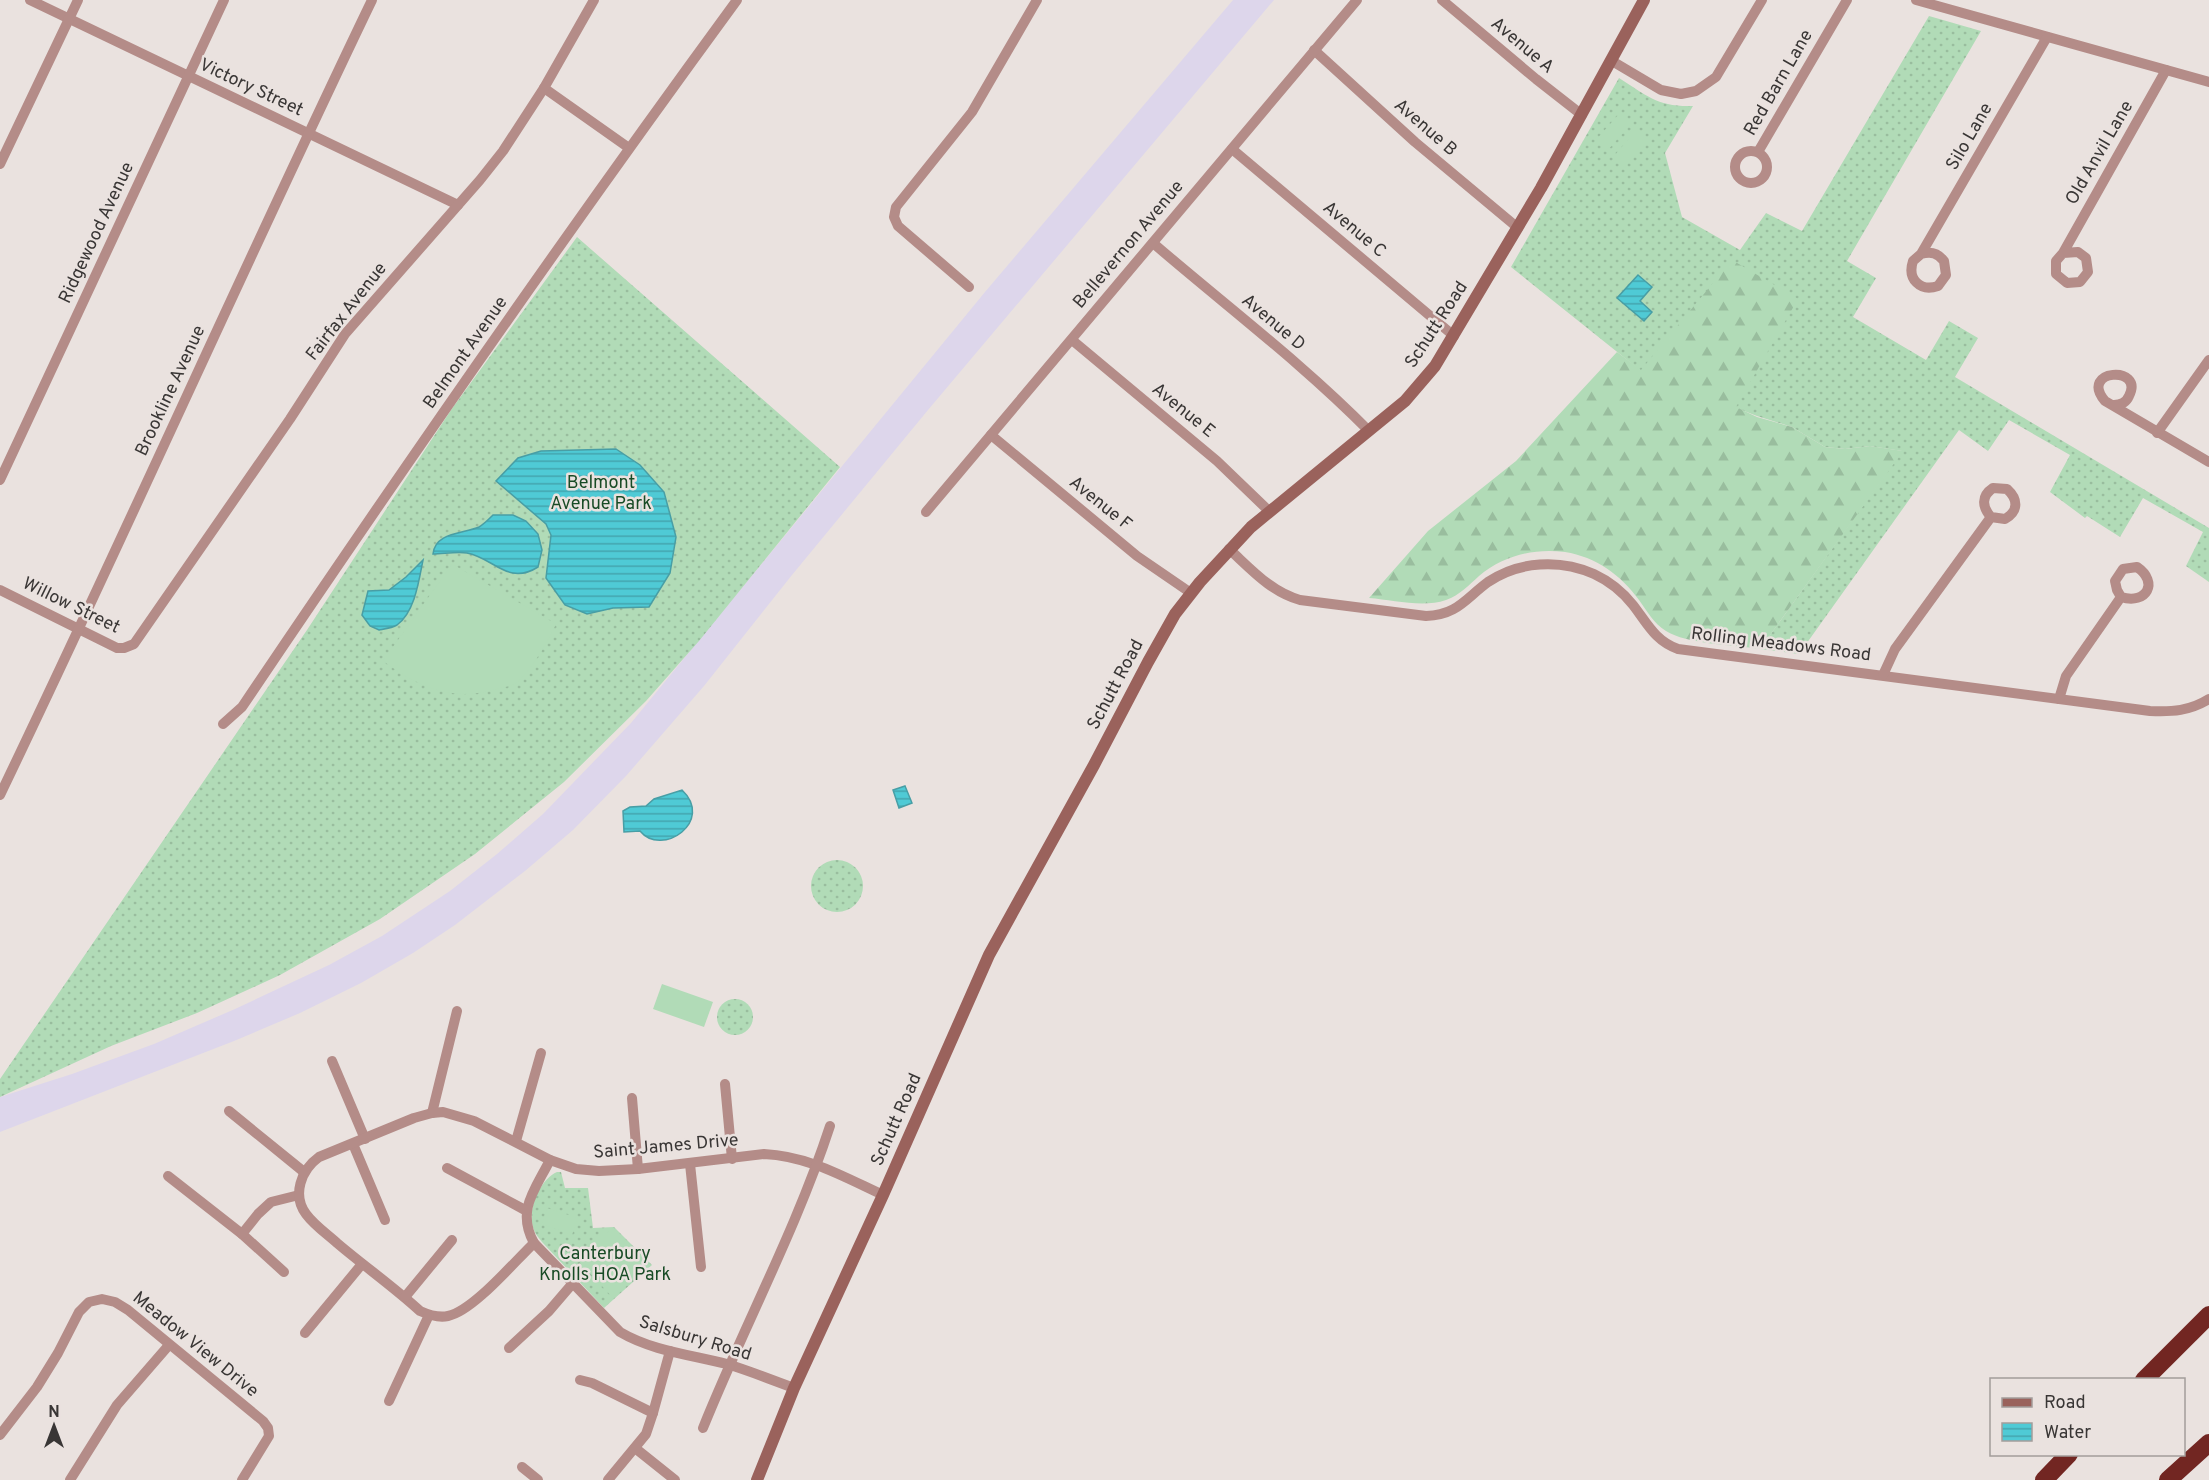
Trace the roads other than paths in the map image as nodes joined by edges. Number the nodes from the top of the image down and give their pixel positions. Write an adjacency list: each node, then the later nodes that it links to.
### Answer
1 (30, 0): 14 (street, Victory Street)
2 (78, 0): 14 (street)
3 (224, 0): 19 (street, Ridgewood Avenue)
4 (372, 0): 23 (street, Brookline Avenue)
5 (594, 0): 21 (street, Fairfax Avenue)
6 (738, 0): 24 (street, Belmont Avenue)
7 (1037, 0): 33 (street)
8 (1357, 0): 16 (street, Bellevernon Avenue)
9 (1442, 0): 22 (street, Avenue A)
10 (1644, 0): 17 (street, Schutt Road)
11 (1762, 0): 17 (street)
12 (1847, 0): 26 (street, Red Barn Lane)
13 (1916, 0): 15 (street)
14 (69, 19): 19 (street, Victory Street); 27 (street)
15 (2047, 37): 18 (street); 32 (street, Silo Lane)
16 (1314, 50): 25 (street, Bellevernon Avenue); 29 (street, Avenue B)
17 (1612, 61): 22 (street, Schutt Road)
18 (2166, 70): 20 (street); 31 (street, Old Anvil Lane)
19 (189, 77): 23 (street, Victory Street); 42 (street, Ridgewood Avenue)
20 (2209, 82)
21 (544, 88): 24 (street); 28 (street, Fairfax Avenue)
22 (1582, 115): 29 (street, Schutt Road)
23 (308, 133): 28 (street, Victory Street); 50 (street, Brookline Avenue)
24 (629, 148): 55 (street, Belmont Avenue)
25 (1232, 149): 30 (street, Bellevernon Avenue); 34 (street, Avenue C)
26 (1758, 152)
27 (0, 165)
28 (458, 205): 51 (street, Fairfax Avenue)
29 (1518, 228): 34 (street, Schutt Road)
30 (1153, 243): 35 (street, Bellevernon Avenue); 38 (street, Avenue D)
31 (2063, 253)
32 (1921, 254)
33 (969, 287)
34 (1454, 336): 38 (street, Schutt Road)
35 (1072, 340): 40 (street, Bellevernon Avenue); 43 (street, Avenue E)
36 (2209, 360): 39 (street)
37 (2114, 405): 39 (street)
38 (1369, 431): 43 (street, Schutt Road)
39 (2157, 433): 41 (street)
40 (991, 435): 44 (street, Bellevernon Avenue); 48 (street, Avenue F)
41 (2209, 462)
42 (0, 480)
43 (1269, 511): 46 (street, Schutt Road)
44 (926, 512)
45 (1991, 517): 52 (street)
46 (1229, 549): 48 (street, Schutt Road); 52 (street, Rolling Meadows Road)
47 (0, 590): 50 (street, Willow Street)
48 (1191, 593): 77 (street, Schutt Road)
49 (2121, 597): 53 (street)
50 (80, 629): 51 (street, Willow Street); 56 (street, Brookline Avenue)
51 (128, 648)
52 (1883, 675): 53 (street, Rolling Meadows Road)
53 (2059, 699): 54 (street, Rolling Meadows Road)
54 (2209, 699)
55 (223, 724)
56 (0, 795)
57 (457, 1011): 63 (street)
58 (541, 1053): 66 (street)
59 (332, 1061): 65 (street)
60 (725, 1084): 68 (street)
61 (632, 1098): 73 (street)
62 (228, 1111): 74 (street)
63 (432, 1113): 65 (street, Saint James Drive); 66 (street, Saint James Drive)
64 (830, 1126): 71 (street)
65 (365, 1138): 67 (street, Saint James Drive)
66 (516, 1141): 69 (street, Saint James Drive)
67 (353, 1144): 74 (street, Saint James Drive); 79 (street)
68 (732, 1159): 70 (street, Saint James Drive); 71 (street, Saint James Drive)
69 (550, 1160): 73 (street, Saint James Drive); 78 (street)
70 (690, 1164): 73 (street, Saint James Drive); 84 (street)
71 (817, 1164): 77 (street, Saint James Drive); 94 (street)
72 (447, 1168): 78 (street)
73 (638, 1169)
74 (304, 1172): 76 (street)
75 (168, 1176): 80 (street)
76 (299, 1195): 80 (street); 83 (street)
77 (883, 1195): 97 (street, Schutt Road)
78 (525, 1210): 82 (street, Salsbury Road)
79 (385, 1220)
80 (242, 1234): 85 (street)
81 (452, 1240): 87 (street)
82 (534, 1243): 86 (street, Salsbury Road); 88 (street)
83 (362, 1264): 87 (street); 90 (street)
84 (701, 1267)
85 (284, 1272)
86 (573, 1283): 92 (street); 93 (street, Salsbury Road)
87 (405, 1297): 88 (street)
88 (429, 1315): 98 (street)
89 (2209, 1315): 95 (highway)
90 (305, 1334)
91 (169, 1345): 101 (street, Meadow View Drive); 106 (street); 107 (street, Meadow View Drive)
92 (509, 1348)
93 (670, 1351): 94 (street, Salsbury Road); 99 (street)
94 (728, 1365): 97 (street, Salsbury Road); 100 (street)
95 (2146, 1378)
96 (580, 1380): 99 (street)
97 (794, 1388): 111 (street, Schutt Road)
98 (389, 1401)
99 (653, 1413): 103 (street)
100 (703, 1428)
101 (0, 1435)
102 (2209, 1443): 113 (highway)
103 (635, 1448): 109 (street); 110 (street)
104 (2068, 1456): 112 (highway)
105 (522, 1467): 108 (street)
106 (70, 1480)
107 (242, 1480)
108 (538, 1480)
109 (608, 1480)
110 (675, 1480)
111 (757, 1480)
112 (2044, 1480)
113 (2168, 1480)

